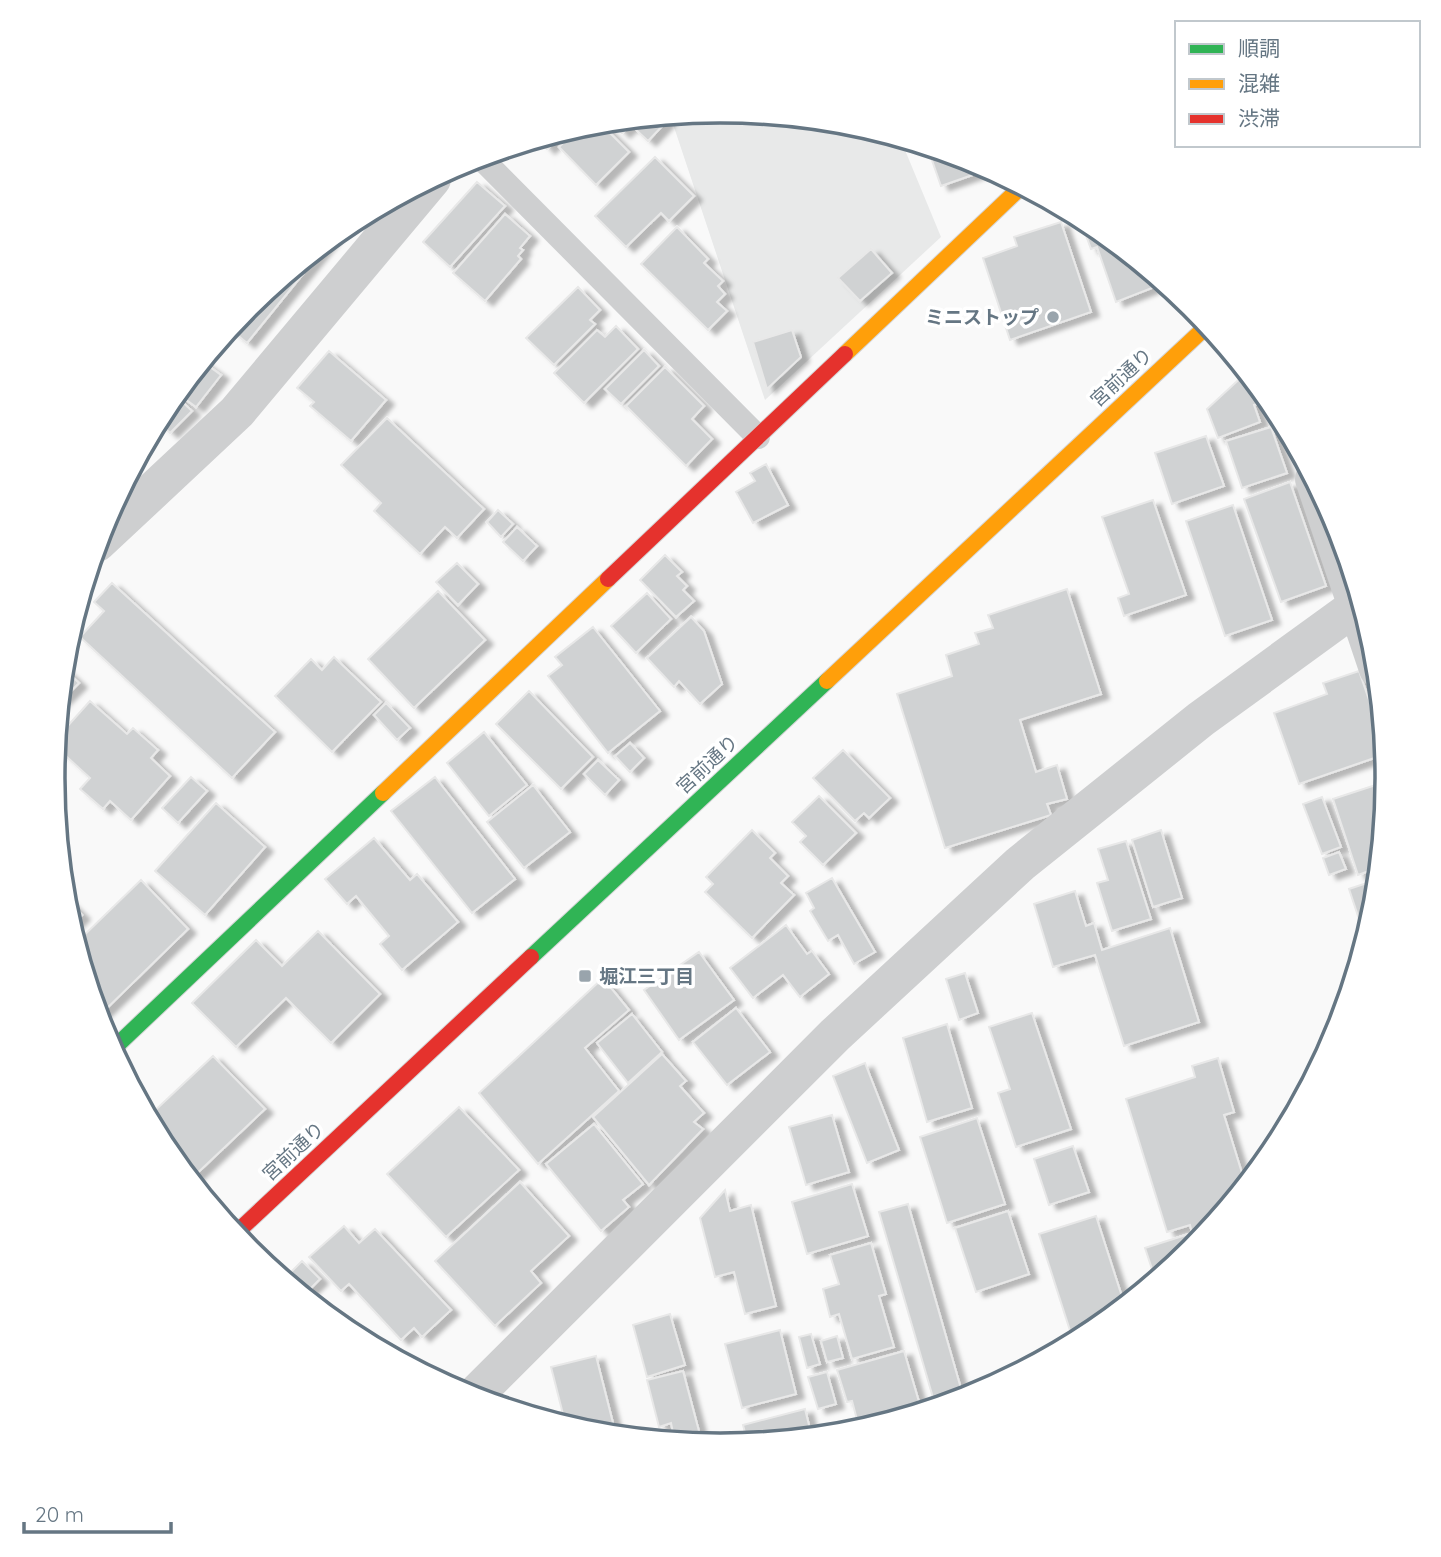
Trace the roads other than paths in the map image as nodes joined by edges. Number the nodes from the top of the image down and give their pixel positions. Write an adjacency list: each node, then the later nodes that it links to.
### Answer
1 (489, 166): 5 (lane)
2 (1015, 192): 5 (street)
3 (416, 198): 6 (street)
4 (1200, 332): 9 (street, 宮前通り)
5 (758, 437): 8 (street)
6 (116, 525)
7 (1354, 608): 10 (street)
8 (120, 1042)
9 (242, 1227)
10 (482, 1388)

